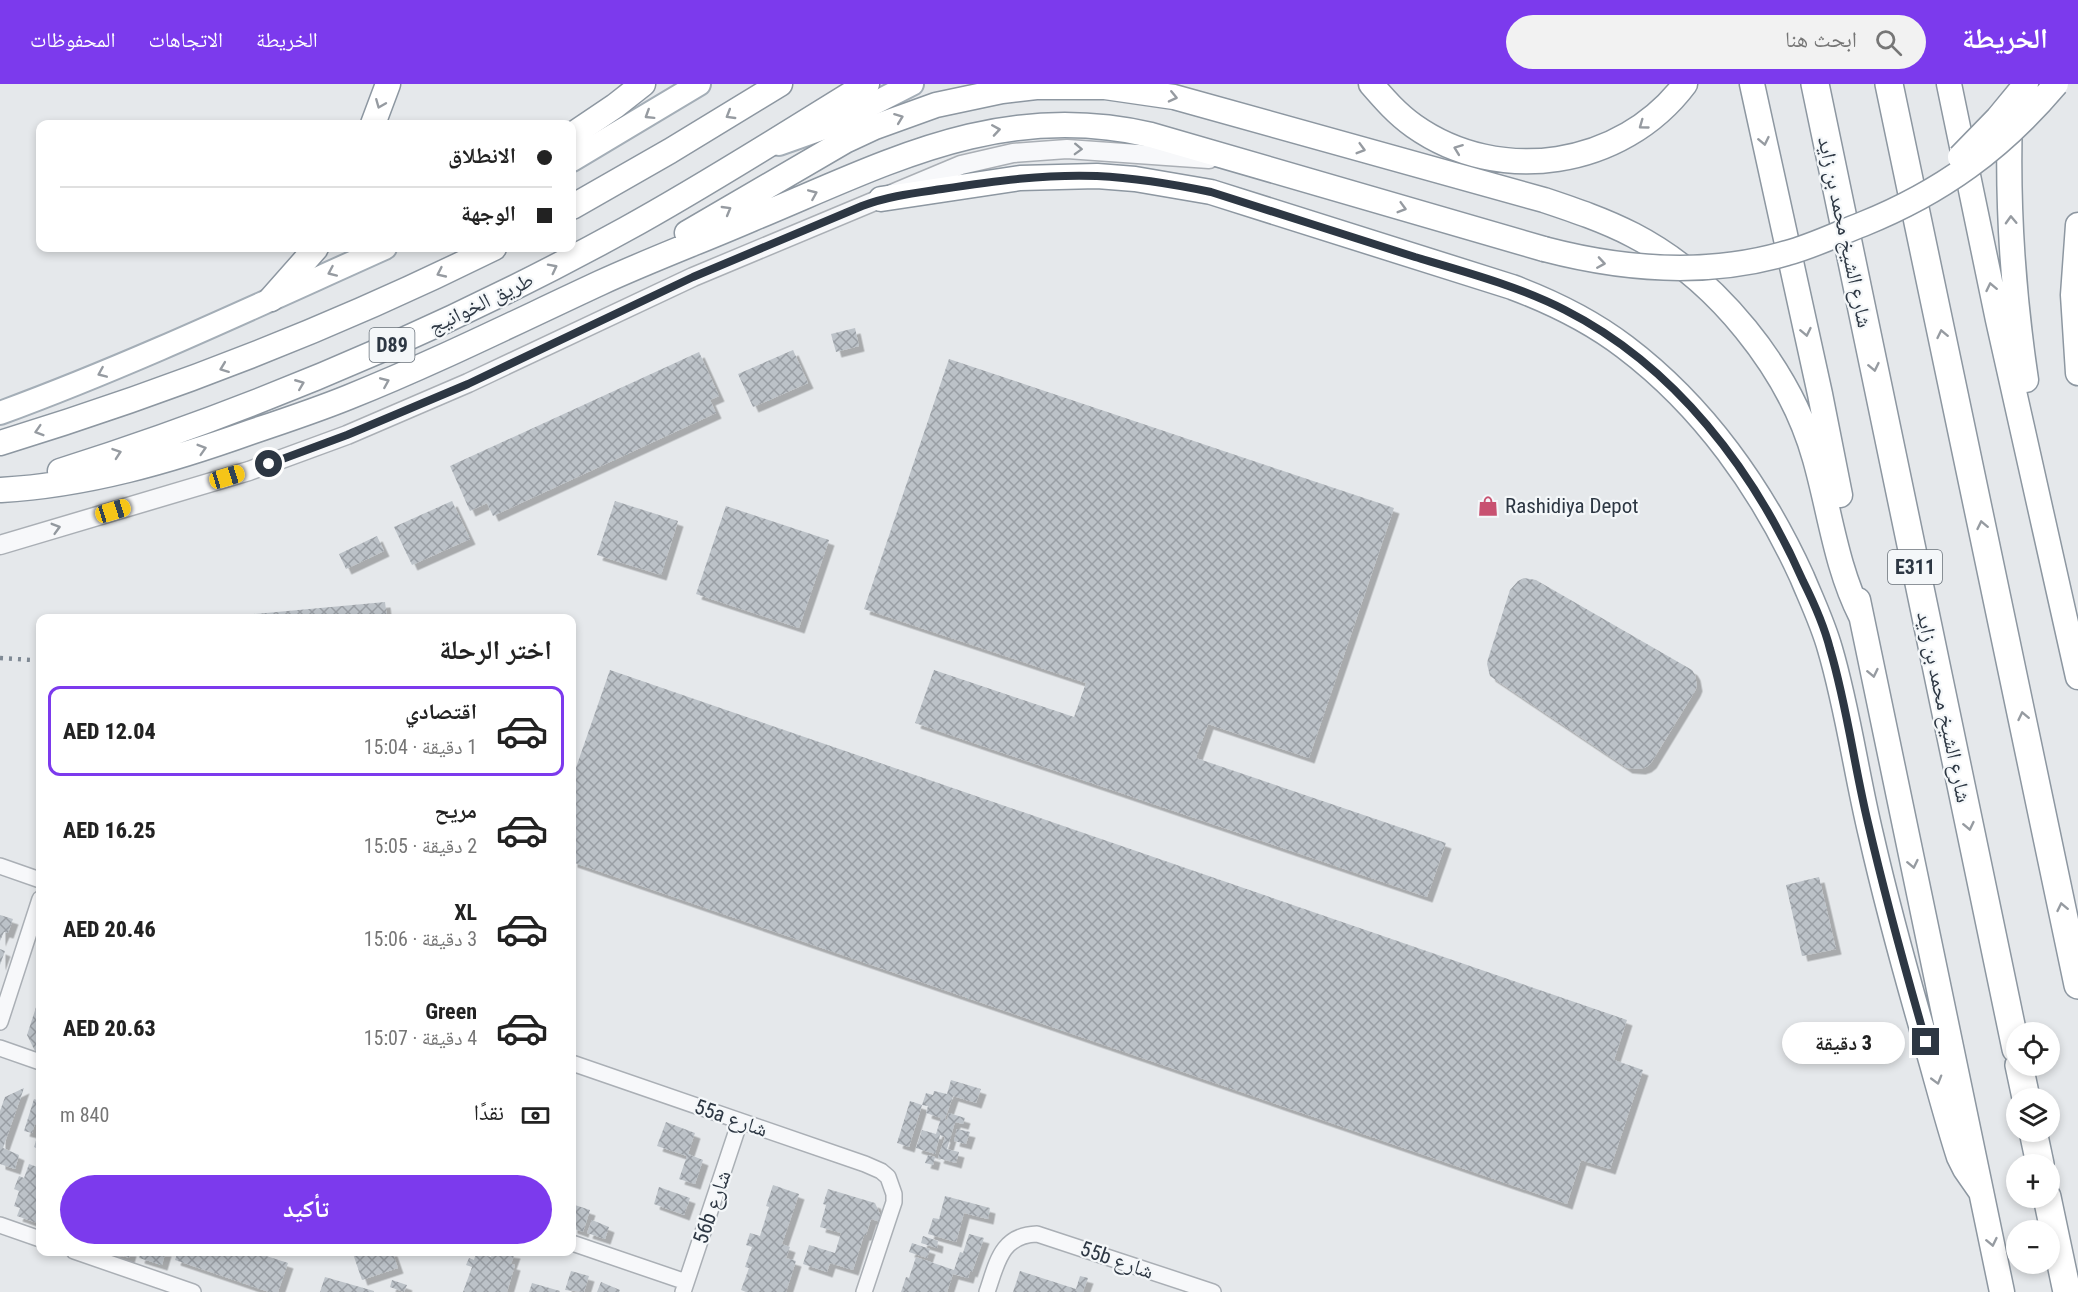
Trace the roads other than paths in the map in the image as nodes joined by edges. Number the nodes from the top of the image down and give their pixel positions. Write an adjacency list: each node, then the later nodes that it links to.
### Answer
1 (388, 84): 16 (highway, one-way to 16)
2 (643, 84): 17 (highway)
3 (699, 84): 19 (main road, one-way to 19)
4 (780, 84): 22 (highway, one-way to 22)
5 (867, 84): 18 (highway, طريق الخوانيج / D89)
6 (912, 84): 18 (main road)
7 (1371, 84): 8 (highway, one-way to 7)
8 (1685, 84)
9 (1752, 84): 36 (highway, one-way to 36)
10 (1815, 84): 43 (highway, شارع الشيخ محمد بن زايد / E311, one-way to 43)
11 (1889, 84): 41 (highway, one-way to 11)
12 (1949, 84): 35 (highway, one-way to 12)
13 (2011, 84): 35 (highway, one-way to 13)
14 (2026, 84): 23 (highway, bridge)
15 (2056, 84): 23 (highway, bridge)
16 (374, 120)
17 (576, 132)
18 (760, 149): 33 (highway, طريق الخوانيج / D89, one-way to 18)
19 (576, 158)
20 (1245, 162): 21 (street, one-way to 20); 23 (highway, one-way to 23, bridge); 28 (highway, one-way to 20)
21 (881, 199): 34 (street, one-way to 21); 48 (highway, one-way to 48)
22 (576, 205)
23 (1861, 225)
24 (2078, 225): 30 (highway)
25 (313, 252): 29 (highway)
26 (376, 252): 29 (main road, one-way to 29)
27 (486, 252): 32 (highway, طريق الخوانيج / D89, one-way to 32)
28 (604, 281): 33 (highway, one-way to 28); 36 (highway, one-way to 36)
29 (272, 299): 31 (main road, one-way to 31)
30 (2078, 373)
31 (0, 413)
32 (0, 443)
33 (1, 490)
34 (0, 545)
35 (2059, 590): 37 (highway)
36 (1861, 616): 48 (highway, one-way to 48)
37 (2078, 677)
38 (0, 866): 39 (street)
39 (36, 879)
40 (36, 911): 42 (street)
41 (2078, 985)
42 (0, 1022)
43 (2010, 1022)
44 (0, 1048): 45 (street)
45 (36, 1061)
46 (576, 1064): 47 (street, 55a شارع)
47 (740, 1121): 55 (street, 56b شارع); 57 (street, 55a شارع)
48 (1981, 1192): 60 (highway, one-way to 60)
49 (2049, 1208): 61 (highway)
50 (0, 1225): 51 (street)
51 (36, 1238)
52 (576, 1245): 55 (street)
53 (89, 1256): 56 (street)
54 (1178, 1286): 58 (street, 55b شارع); 59 (street, 55b شارع)
55 (684, 1287)
56 (193, 1292)
57 (864, 1292)
58 (987, 1292)
59 (1213, 1292)
60 (2002, 1292)
61 (2067, 1292)

